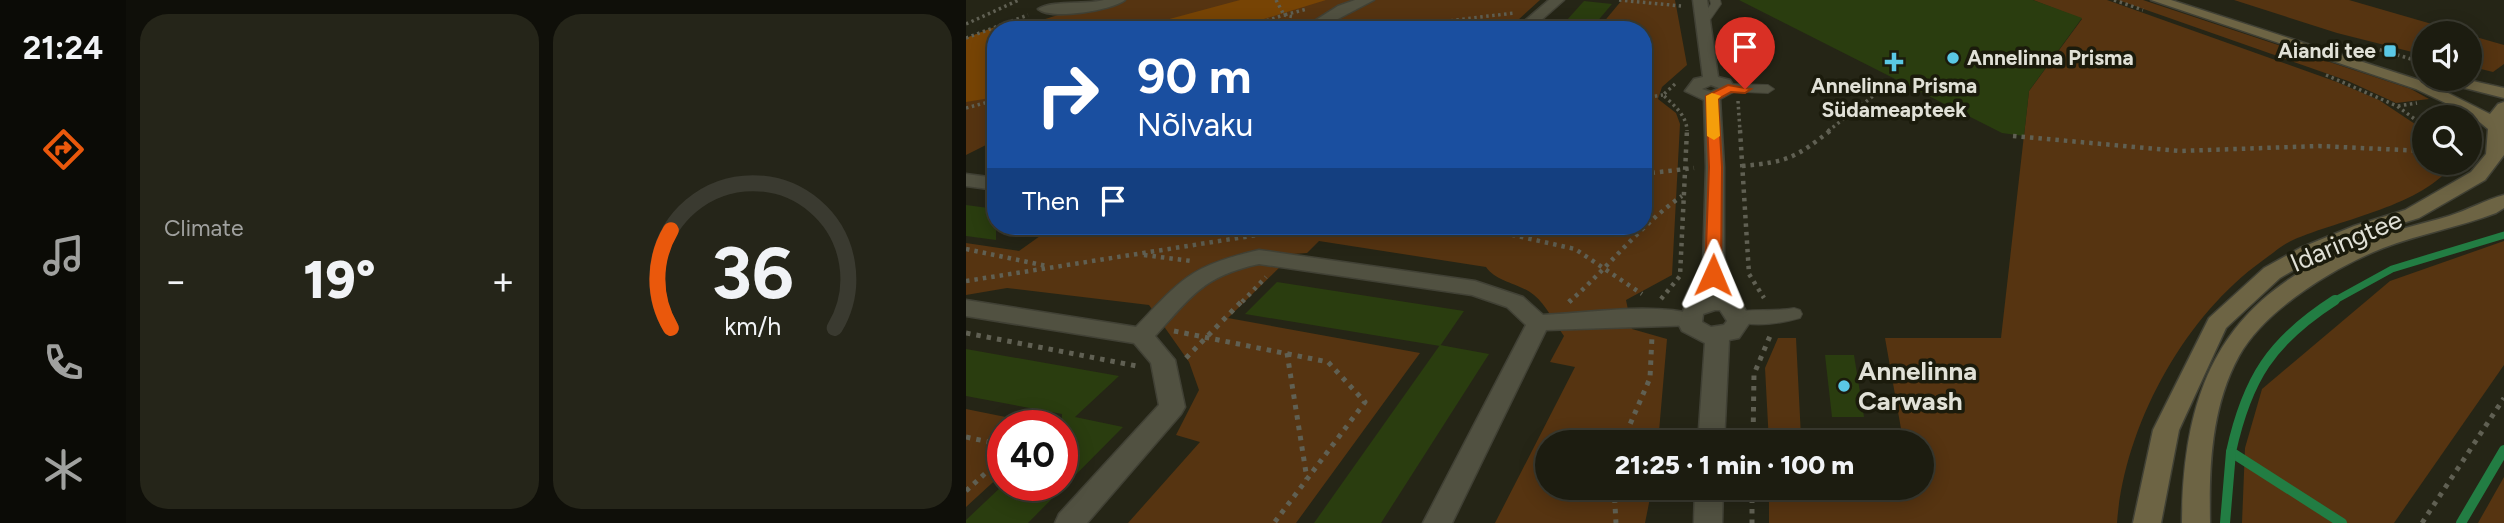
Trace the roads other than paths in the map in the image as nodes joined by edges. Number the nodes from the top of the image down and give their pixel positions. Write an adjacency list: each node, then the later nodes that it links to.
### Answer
1 (1118, 0): 8 (street)
2 (1367, 0): 9 (street)
3 (1557, 0): 10 (street)
4 (1700, 0): 11 (street)
5 (1715, 0): 11 (lane)
6 (2194, 0): 12 (main road)
7 (2155, 7): 18 (main road)
8 (1045, 9)
9 (1323, 21)
10 (1531, 21)
11 (1703, 22): 14 (street)
12 (2412, 69)
13 (2482, 88): 16 (main road)
14 (1724, 89): 15 (lane); 22 (street)
15 (1768, 89)
16 (2504, 93)
17 (2504, 107): 18 (main road, Idaringtee)
18 (2502, 131): 35 (main road, Idaringtee)
19 (966, 180): 20 (street)
20 (987, 183)
21 (2504, 201): 36 (main road, Idaringtee)
22 (1713, 302): 25 (street); 26 (street)
23 (966, 308): 28 (street)
24 (1794, 314): 25 (lane)
25 (1739, 317): 29 (street)
26 (1689, 320): 27 (street); 29 (street)
27 (1548, 323): 28 (street); 33 (street)
28 (1145, 331): 32 (street)
29 (1717, 337): 30 (street)
30 (1712, 430)
31 (1709, 500): 34 (street)
32 (1069, 523)
33 (1437, 523)
34 (1708, 523)
35 (2147, 523)
36 (2196, 523)

